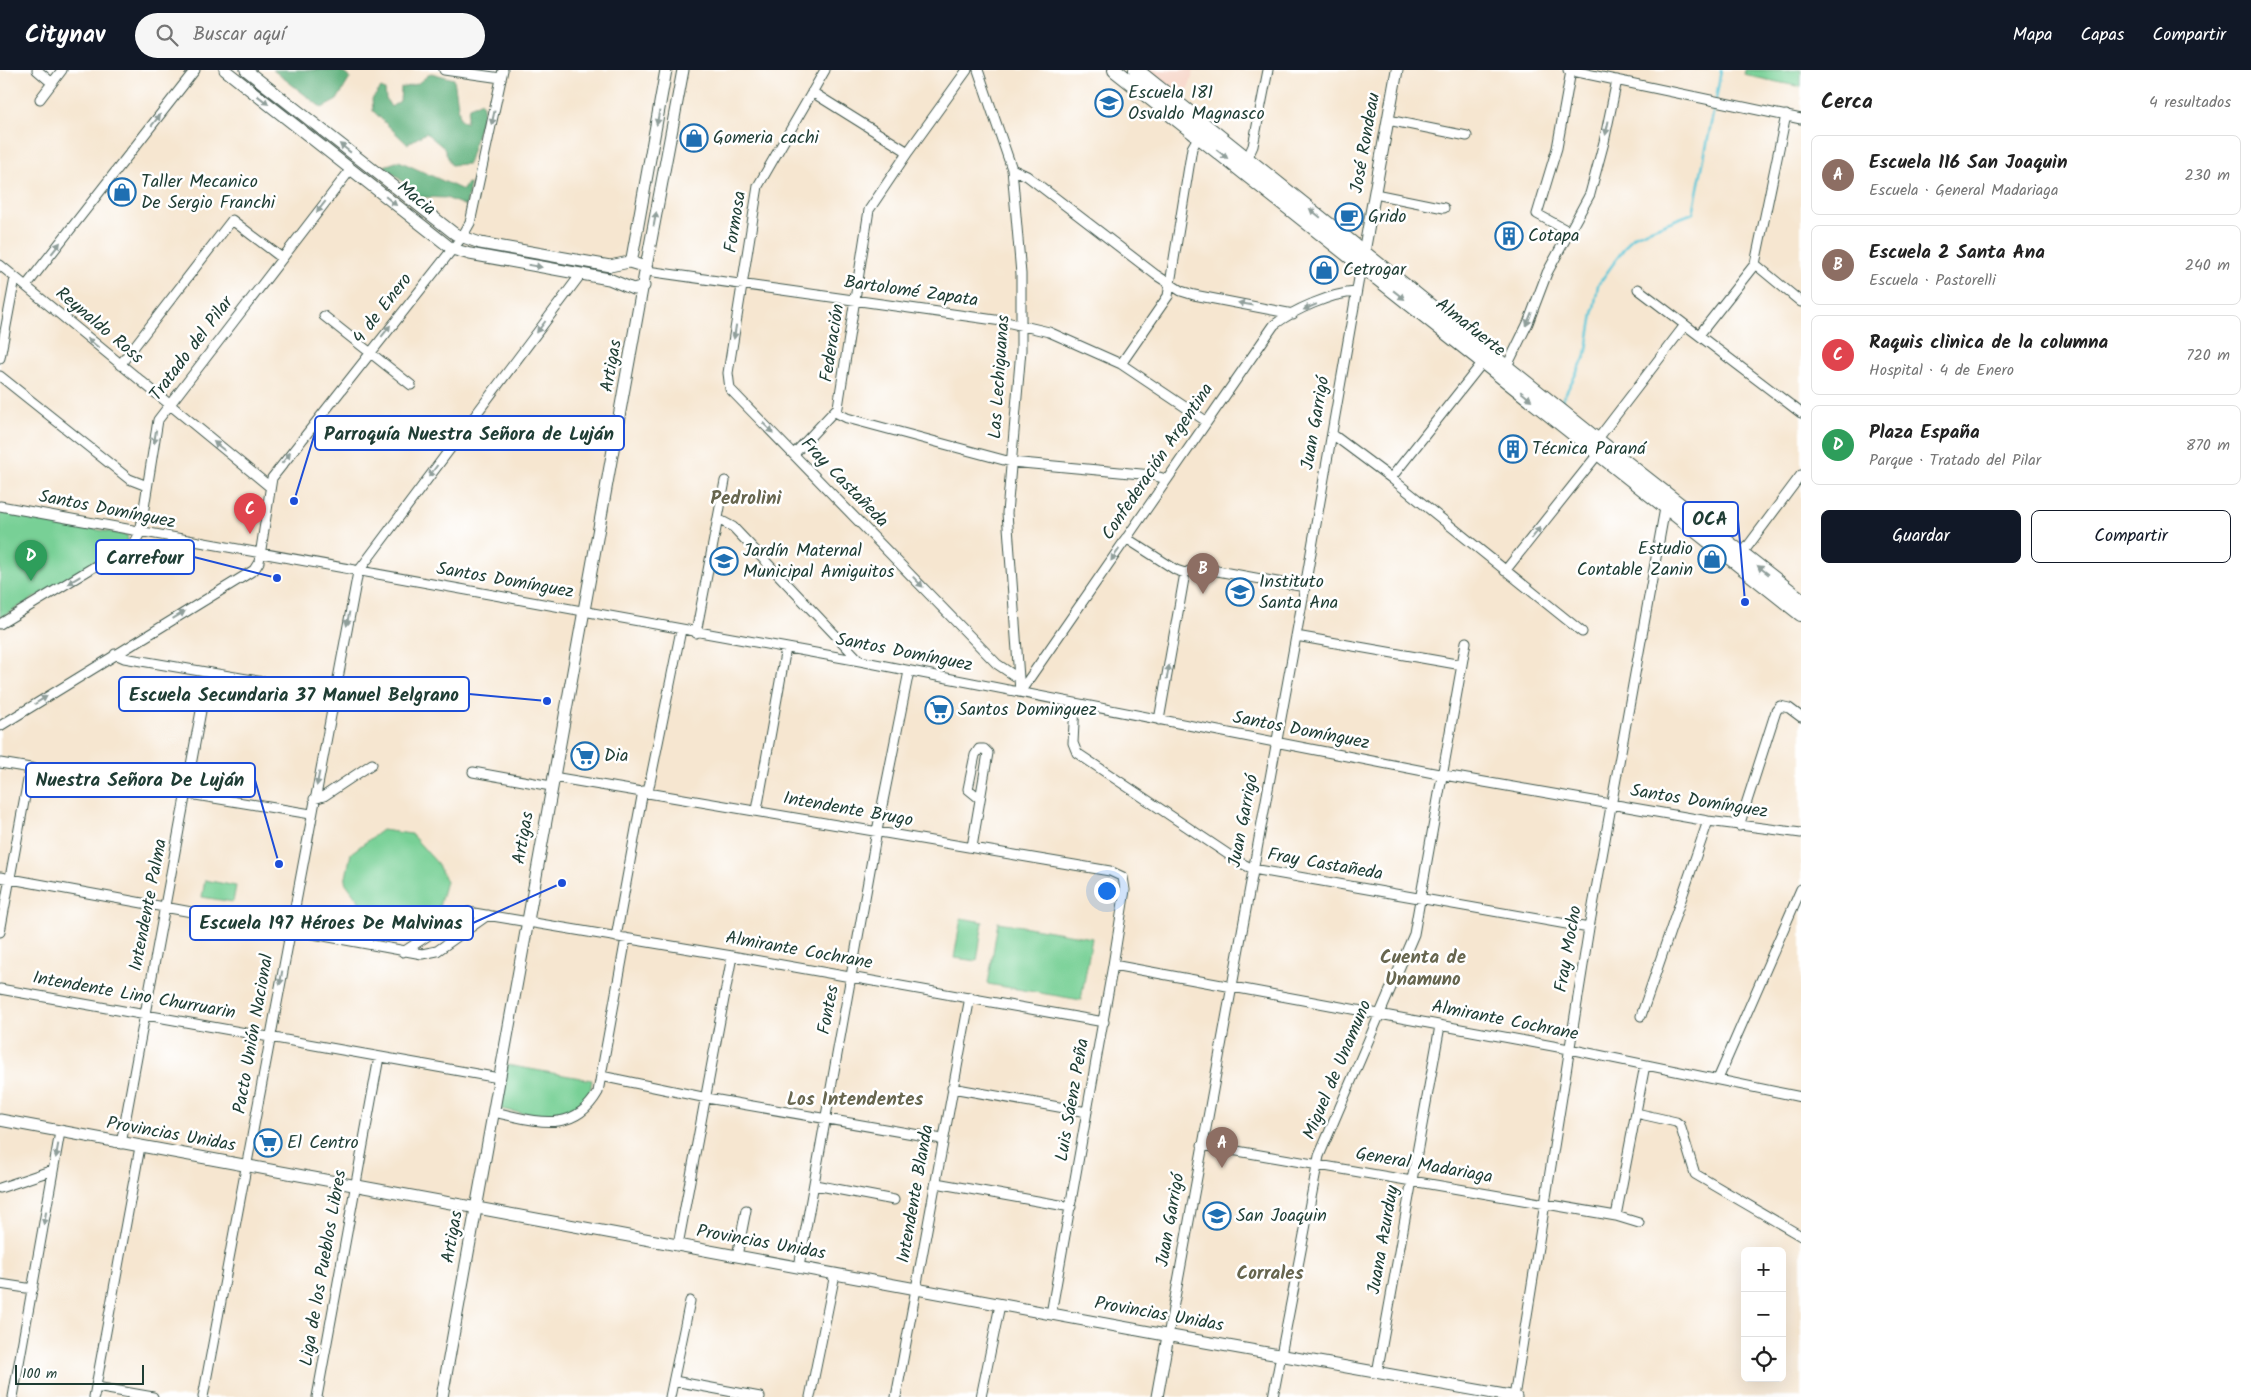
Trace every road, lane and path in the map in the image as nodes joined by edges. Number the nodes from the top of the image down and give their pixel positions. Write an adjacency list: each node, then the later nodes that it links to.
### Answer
1 (37, 70): 20 (street)
2 (62, 70): 20 (street)
3 (196, 70): 48 (street, one-way to 3)
4 (225, 70): 30 (street, Macia, one-way to 30)
5 (246, 70): 35 (street, Macia, one-way to 5)
6 (444, 70): 17 (street)
7 (666, 70): 39 (street, one-way to 39)
8 (683, 70): 42 (street, one-way to 8)
9 (825, 70): 21 (street, Formosa)
10 (968, 70): 28 (street, Federación)
11 (978, 70): 31 (street, Las Lechiguanas)
12 (1115, 70): 26 (main road, Almafuerte)
13 (1136, 70): 29 (main road, Almafuerte)
14 (1268, 70): 29 (street)
15 (1397, 70): 25 (street, José Rondeau)
16 (1569, 70): 18 (street); 34 (street)
17 (502, 74): 35 (street, 4 de Enero, one-way to 35)
18 (1606, 74): 19 (street)
19 (1617, 80): 23 (street); 34 (street, one-way to 34)
20 (52, 83): 22 (street)
21 (812, 92): 28 (street); 46 (street, Formosa)
22 (40, 99)
23 (1786, 115): 24 (street); 40 (street)
24 (1801, 119)
25 (1388, 120): 27 (street); 32 (street, José Rondeau)
26 (1199, 136): 38 (main road, Almafuerte, one-way to 38); 47 (street)
27 (1467, 136)
28 (908, 152): 52 (street, Federación)
29 (1247, 159): 38 (main road, Almafuerte, one-way to 29)
30 (351, 169): 36 (street, Macia, one-way to 36); 37 (street, Tratado del Pilar, one-way to 37)
31 (1012, 169): 47 (street); 56 (street, Las Lechiguanas)
32 (1375, 194): 33 (street); 38 (street, José Rondeau)
33 (1444, 208)
34 (1568, 231): 64 (street, one-way to 64)
35 (462, 237): 36 (street, 4 de Enero); 39 (street, Macia)
36 (452, 249): 43 (street, Macia, one-way to 43); 59 (street, 4 de Enero, one-way to 36)
37 (282, 258): 63 (street); 68 (street, Tratado del Pilar)
38 (1362, 258): 51 (street, Juan Garrigó); 61 (main road, Almafuerte, one-way to 61); 64 (main road, Almafuerte)
39 (625, 263): 42 (street, Macia); 45 (street)
40 (1755, 264): 53 (street); 58 (street)
41 (0, 265): 44 (street, Reynaldo Ross)
42 (647, 269): 46 (street, Bartolomé Zapata); 49 (street, Artigas)
43 (581, 274): 45 (street, Macia); 90 (street, Pacto Unión Nacional, one-way to 90)
44 (15, 278): 48 (street, Reynaldo Ross); 60 (street)
45 (619, 284): 49 (street, Macia)
46 (742, 284): 52 (street, Bartolomé Zapata); 67 (street, Formosa, one-way to 67)
47 (1170, 284): 54 (street, one-way to 47); 62 (street)
48 (26, 286): 63 (street, Reynaldo Ross, one-way to 48)
49 (644, 286): 94 (street, Artigas)
50 (1638, 289): 57 (street)
51 (1356, 292): 54 (street, Confederación Argentina, one-way to 54); 72 (street, Juan Garrigó)
52 (856, 301): 56 (street, Bartolomé Zapata); 69 (street, Federación)
53 (1801, 302)
54 (1293, 314): 71 (street, Confederación Argentina)
55 (324, 316): 59 (street)
56 (1022, 325): 62 (street, Bartolomé Zapata); 75 (street, Las Lechiguanas)
57 (1685, 325): 58 (street); 73 (street)
58 (1699, 335): 70 (street)
59 (370, 351): 66 (street); 81 (street, 4 de Enero, one-way to 59)
60 (0, 358)
61 (1483, 362): 73 (main road, Almafuerte, one-way to 73); 77 (street)
62 (1121, 364): 71 (street, Bartolomé Zapata)
63 (120, 366): 68 (street, Reynaldo Ross)
64 (1507, 366): 73 (main road, Almafuerte)
65 (0, 376): 80 (street)
66 (411, 385)
67 (733, 394): 74 (street, Fray Castañeda, one-way to 74)
68 (168, 405): 80 (street, Tratado del Pilar, one-way to 80); 81 (street, Reynaldo Ross, one-way to 68)
69 (835, 412): 74 (street, Federación); 75 (street)
70 (1801, 413)
71 (1206, 420): 78 (street, Confederación Argentina)
72 (1332, 434): 77 (street); 92 (street, Juan Garrigó)
73 (1597, 447): 83 (main road, Almafuerte); 88 (main road, Almafuerte); 89 (street, one-way to 73)
74 (794, 454): 108 (street, Fray Castañeda, one-way to 108)
75 (1010, 462): 78 (street); 108 (street, Las Lechiguanas)
76 (1801, 475): 88 (street)
77 (1391, 478): 89 (street)
78 (1166, 479): 86 (street, Confederación Argentina)
79 (725, 481): 84 (street)
80 (147, 486): 85 (street, Tratado del Pilar)
81 (270, 487): 87 (street, 4 de Enero)
82 (0, 506): 85 (street, Santos Domínguez)
83 (1665, 508): 95 (main road, Almafuerte); 126 (street, Fray Mocho)
84 (718, 519): 98 (street); 104 (street)
85 (140, 533): 87 (street, Santos Domínguez); 96 (street, one-way to 96)
86 (1126, 538): 91 (street); 109 (street, Confederación Argentina, one-way to 109)
87 (261, 554): 90 (street, Santos Domínguez); 103 (street, one-way to 87)
88 (1742, 554): 93 (main road, Almafuerte, one-way to 88)
89 (1505, 571): 99 (street)
90 (358, 572): 94 (street, Santos Domínguez); 110 (street, Pacto Unión Nacional, one-way to 110)
91 (1185, 573): 92 (street); 113 (street, one-way to 91)
92 (1305, 587): 100 (street, Juan Garrigó)
93 (1801, 600)
94 (584, 612): 97 (street, Santos Domínguez); 121 (street, Artigas)
95 (1801, 614)
96 (0, 624)
97 (681, 630): 98 (street, Santos Domínguez); 122 (street)
98 (696, 632): 102 (street, Santos Domínguez)
99 (1582, 632)
100 (1296, 636): 105 (street); 115 (street, Juan Garrigó)
101 (1466, 642): 105 (street, Miguel de Unamuno)
102 (786, 648): 104 (street, Santos Domínguez); 127 (street)
103 (115, 654): 107 (street); 114 (street, one-way to 103)
104 (860, 661): 106 (street, Santos Domínguez)
105 (1462, 665): 120 (street, Miguel de Unamuno)
106 (908, 670): 109 (street, Santos Domínguez); 131 (street, Fontes)
107 (208, 673): 110 (street); 123 (street, Intendente Palma)
108 (1018, 678): 109 (street, Las Lechiguanas)
109 (1020, 692): 111 (street, Santos Domínguez)
110 (334, 694): 125 (street, Pacto Unión Nacional, one-way to 125)
111 (1075, 703): 113 (street, Santos Domínguez); 134 (street, Fray Castañeda)
112 (1801, 717): 130 (street)
113 (1159, 720): 115 (street, Santos Domínguez)
114 (0, 726)
115 (1276, 743): 120 (street, Santos Domínguez); 134 (street, Juan Garrigó)
116 (0, 763): 118 (street)
117 (372, 764): 125 (street)
118 (30, 769): 123 (street); 136 (street)
119 (473, 772): 121 (street, Intendente Brugo)
120 (1444, 774): 126 (street, Santos Domínguez); 139 (street, Miguel de Unamuno)
121 (552, 782): 122 (street, Intendente Brugo); 142 (street, Artigas)
122 (645, 792): 127 (street, Intendente Brugo); 146 (street)
123 (187, 795): 128 (street); 140 (street, Intendente Palma)
124 (979, 798): 124 (street); 133 (street)
125 (314, 799): 128 (street, Pacto Unión Nacional)
126 (1611, 804): 129 (street, Santos Domínguez); 143 (street, Fray Mocho)
127 (757, 810): 131 (street, Intendente Brugo)
128 (311, 814): 144 (street, Pacto Unión Nacional)
129 (1708, 821): 130 (street, Santos Domínguez); 156 (street)
130 (1739, 826): 132 (street, Santos Domínguez)
131 (877, 832): 133 (street, Intendente Brugo); 150 (street, Fontes)
132 (1801, 833)
133 (972, 847): 138 (street, Intendente Brugo)
134 (1253, 869): 139 (street, Fray Castañeda); 151 (street, Juan Garrigó)
135 (0, 877): 136 (street)
136 (10, 878): 140 (street); 145 (street)
137 (1801, 889): 165 (street)
138 (1125, 890): 149 (street, Luis Sáenz Peña)
139 (1421, 898): 143 (street, Fray Castañeda); 155 (street, Miguel de Unamuno)
140 (164, 907): 144 (street); 154 (street, Intendente Palma)
141 (489, 915): 142 (street, Almirante Cochrane); 147 (street); 147 (street, Almirante Cochrane)
142 (527, 921): 146 (street, Almirante Cochrane); 164 (street, Artigas)
143 (1589, 928): 160 (street, Fray Mocho)
144 (290, 930): 147 (street); 159 (street, Pacto Unión Nacional, one-way to 159)
145 (0, 932)
146 (621, 938): 148 (street, Almirante Cochrane); 163 (street)
147 (403, 952)
148 (732, 956): 150 (street, Almirante Cochrane); 168 (street)
149 (1113, 965): 151 (street, Almirante Cochrane); 157 (street, Luis Sáenz Peña)
150 (852, 976): 153 (street, Almirante Cochrane); 172 (street, Fontes)
151 (1231, 988): 155 (street, Almirante Cochrane); 177 (street, Juan Garrigó)
152 (0, 989): 154 (street, Intendente Lino Churruarin)
153 (970, 997): 157 (street, Almirante Cochrane); 166 (street, Intendente Blanda)
154 (145, 1014): 159 (street, Intendente Lino Churruarin); 176 (street, Intendente Palma)
155 (1379, 1014): 158 (street, Almirante Cochrane); 179 (street, Miguel de Unamuno)
156 (1641, 1016)
157 (1104, 1022): 170 (street, Luis Sáenz Peña)
158 (1440, 1026): 160 (street, Almirante Cochrane); 182 (street, Juana Azurduy)
159 (270, 1037): 161 (street, Intendente Lino Churruarin); 180 (street, Pacto Unión Nacional)
160 (1569, 1049): 162 (street, Almirante Cochrane); 188 (street, Fray Mocho)
161 (379, 1057): 164 (street, Intendente Lino Churruarin); 185 (street, Liga de los Pueblos Libres)
162 (1645, 1065): 165 (street, Almirante Cochrane); 171 (street)
163 (601, 1076): 168 (street); 169 (street)
164 (499, 1078): 169 (street, Artigas)
165 (1718, 1079): 167 (street, Almirante Cochrane)
166 (952, 1088): 170 (street); 175 (street, Intendente Blanda)
167 (1801, 1097)
168 (707, 1098): 172 (street); 195 (street)
169 (493, 1112): 190 (street, Artigas)
170 (1087, 1112): 189 (street, Luis Sáenz Peña)
171 (1636, 1113): 192 (street); 194 (street)
172 (825, 1119): 175 (street); 184 (street, Fontes)
173 (0, 1120): 174 (street, Provincias Unidas)
174 (60, 1132): 176 (street, Provincias Unidas); 181 (street, one-way to 181)
175 (942, 1140): 183 (street, Intendente Blanda)
176 (121, 1144): 178 (street, Provincias Unidas)
177 (1202, 1146): 179 (street, General Madariaga); 205 (street, Juan Garrigó)
178 (140, 1147): 180 (street, Provincias Unidas); 209 (street)
179 (1316, 1164): 182 (street, General Madariaga); 206 (street, Miguel de Unamuno)
180 (246, 1166): 185 (street, Provincias Unidas); 213 (street, Pacto Unión Nacional)
181 (53, 1170): 186 (street); 201 (street, one-way to 201)
182 (1411, 1180): 188 (street, General Madariaga); 207 (street, Juana Azurduy)
183 (936, 1183): 189 (street); 200 (street, Intendente Blanda)
184 (815, 1185): 187 (street); 197 (street, Fontes)
185 (355, 1186): 190 (street, Provincias Unidas); 214 (street, Liga de los Pueblos Libres)
186 (0, 1188)
187 (894, 1200)
188 (1543, 1204): 192 (street, General Madariaga); 223 (street, Fray Mocho)
189 (1071, 1207): 204 (street, Luis Sáenz Peña)
190 (476, 1208): 195 (street, Provincias Unidas); 215 (street, Artigas)
191 (746, 1210): 196 (street)
192 (1616, 1216): 193 (street, General Madariaga)
193 (1639, 1223)
194 (1801, 1236)
195 (678, 1245): 196 (street, Provincias Unidas)
196 (737, 1256): 197 (street, Provincias Unidas)
197 (799, 1267): 198 (street, Provincias Unidas)
198 (835, 1274): 200 (street, Provincias Unidas); 218 (street)
199 (0, 1284): 201 (street)
200 (916, 1288): 203 (street, Provincias Unidas); 219 (street, Intendente Blanda)
201 (33, 1289): 210 (street)
202 (690, 1301): 208 (street)
203 (1000, 1305): 204 (street, Provincias Unidas); 220 (street)
204 (1051, 1314): 205 (street, Provincias Unidas)
205 (1168, 1336): 206 (street, Provincias Unidas); 221 (street, Juan Garrigó)
206 (1281, 1354): 207 (street, Provincias Unidas); 222 (street, Miguel de Unamuno)
207 (1377, 1372): 223 (street, Provincias Unidas)
208 (674, 1381): 216 (street); 217 (street)
209 (96, 1387): 211 (street); 212 (street)
210 (13, 1397)
211 (94, 1397)
212 (153, 1397)
213 (203, 1397)
214 (317, 1397)
215 (442, 1397)
216 (670, 1397)
217 (760, 1397)
218 (810, 1397)
219 (896, 1397)
220 (982, 1397)
221 (1157, 1397)
222 (1273, 1397)
223 (1515, 1397)

